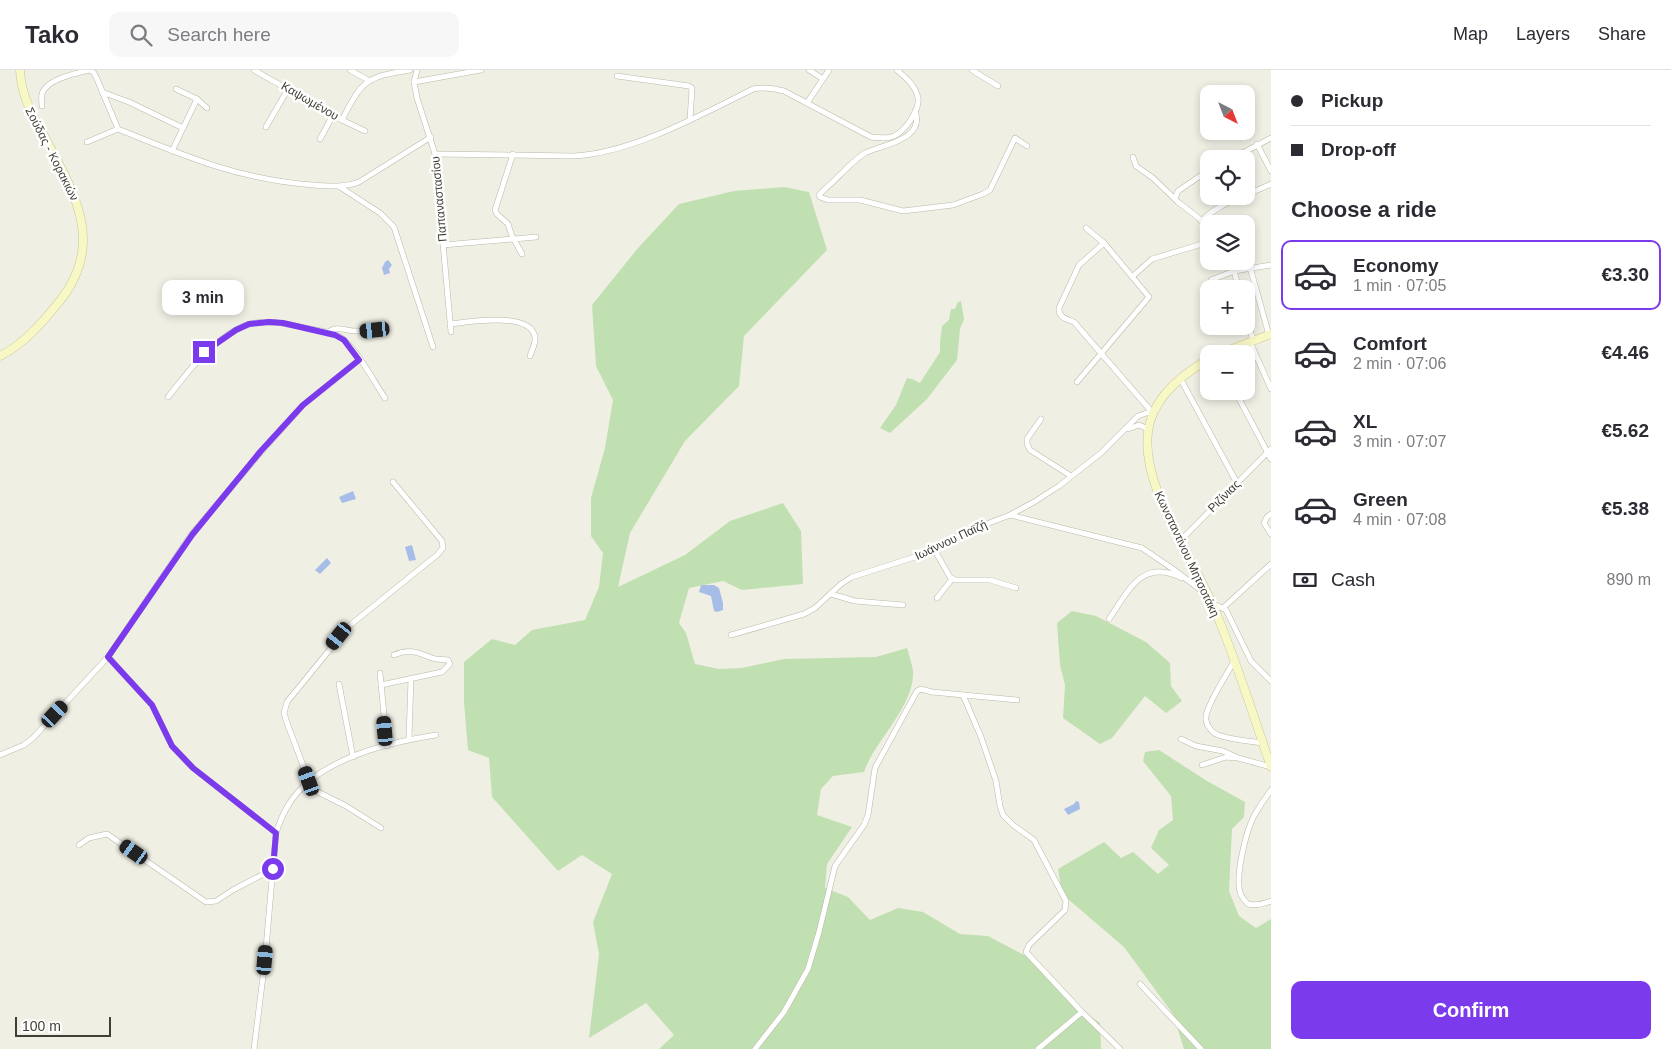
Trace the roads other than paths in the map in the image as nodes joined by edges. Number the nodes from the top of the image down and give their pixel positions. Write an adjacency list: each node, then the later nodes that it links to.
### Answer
1 (20, 70): 76 (main road, Σούδας - Κορακιών)
2 (254, 70): 17 (street, Καψωμένου)
3 (350, 70): 13 (street)
4 (410, 70): 13 (street)
5 (417, 70): 14 (street, Παπαναστασίου)
6 (481, 70): 14 (street)
7 (808, 70): 12 (street)
8 (830, 70): 12 (street)
9 (897, 70): 23 (street)
10 (972, 70): 15 (street)
11 (617, 76): 26 (street)
12 (823, 79): 20 (street)
13 (368, 80): 25 (street)
14 (414, 82): 31 (street, Παπαναστασίου)
15 (998, 86)
16 (176, 89): 19 (street)
17 (288, 89): 24 (street, Καψωμένου); 27 (street)
18 (102, 92): 21 (street); 28 (street); 29 (street)
19 (197, 99): 22 (street); 28 (street)
20 (807, 103): 23 (street); 26 (street)
21 (42, 106)
22 (207, 108)
23 (915, 111): 36 (street)
24 (333, 115): 25 (street, Καψωμένου); 33 (street)
25 (342, 120): 30 (street, Καψωμένου)
26 (690, 120): 40 (street)
27 (266, 127)
28 (183, 128): 38 (street)
29 (118, 129): 34 (street); 38 (street)
30 (366, 131)
31 (431, 137): 39 (street, Παπαναστασίου); 45 (street)
32 (1271, 138): 35 (street)
33 (320, 139)
34 (87, 142)
35 (1257, 144): 37 (street); 42 (street)
36 (1027, 146)
37 (1247, 150)
38 (172, 151): 45 (street)
39 (435, 154): 40 (street); 55 (street, Παπαναστασίου)
40 (513, 154): 53 (street)
41 (1133, 157): 47 (street)
42 (1271, 171)
43 (1200, 176): 47 (street)
44 (1271, 184): 46 (street)
45 (340, 187): 74 (street)
46 (1255, 191)
47 (1175, 198): 50 (street)
48 (1222, 205): 49 (street)
49 (1207, 215)
50 (1200, 220)
51 (1086, 228): 54 (street)
52 (536, 237): 53 (street)
53 (513, 238): 55 (street); 57 (street)
54 (1104, 243): 63 (street); 75 (street)
55 (443, 245): 66 (street, Παπαναστασίου)
56 (1200, 245): 63 (street)
57 (522, 254)
58 (1271, 265): 59 (street)
59 (1255, 267)
60 (1238, 270): 62 (street)
61 (1251, 270): 71 (street)
62 (1234, 271): 64 (street); 65 (street)
63 (1133, 276): 75 (street)
64 (1211, 280)
65 (1236, 280)
66 (450, 324): 68 (street, Παπαναστασίου); 77 (street)
67 (375, 330): 69 (street)
68 (451, 332)
69 (327, 333): 78 (street); 83 (street)
70 (1251, 335): 72 (street)
71 (1270, 335): 72 (main road)
72 (1252, 341): 73 (main road); 82 (street)
73 (1242, 345)
74 (433, 347)
75 (1101, 353): 81 (street); 86 (street)
76 (0, 356)
77 (530, 356)
78 (359, 360): 84 (street); 114 (street)
79 (1200, 364): 80 (main road, Κωνσταντίνου Μητσοτάκη)
80 (1180, 378): 86 (main road, Κωνσταντίνου Μητσοτάκη); 96 (street)
81 (1077, 382)
82 (1271, 389)
83 (168, 397)
84 (385, 398)
85 (1240, 400): 92 (street)
86 (1153, 411): 87 (street, Ιωάννου Παϊζή); 90 (main road, Κωνσταντίνου Μητσοτάκη)
87 (1136, 418): 89 (street); 91 (street, Ιωάννου Παϊζή)
88 (1041, 419): 94 (street)
89 (1139, 425): 90 (street); 91 (street)
90 (1148, 429): 100 (main road, Κωνσταντίνου Μητσοτάκη)
91 (1125, 430): 94 (street, Ιωάννου Παϊζή)
92 (1269, 451): 93 (street); 96 (street, Ριζίνιας)
93 (1271, 459)
94 (1071, 476): 98 (street, Ιωάννου Παϊζή)
95 (393, 482): 133 (street)
96 (1237, 483): 100 (street, Ριζίνιας)
97 (1271, 514): 99 (street)
98 (1010, 515): 101 (street, Ιωάννου Παϊζή); 104 (street)
99 (1271, 534)
100 (1181, 540): 108 (main road, Κωνσταντίνου Μητσοτάκη)
101 (934, 549): 103 (street); 106 (street, Ιωάννου Παϊζή)
102 (1271, 564): 110 (street)
103 (952, 579): 105 (street); 107 (street)
104 (1191, 583): 108 (street); 111 (street)
105 (1016, 588)
106 (831, 594): 109 (street); 112 (street, Ιωάννου Παϊζή)
107 (937, 598)
108 (1210, 599): 110 (street); 115 (main road, Κωνσταντίνου Μητσοτάκη)
109 (903, 605)
110 (1223, 608): 118 (street)
111 (1109, 619)
112 (731, 635)
113 (394, 655): 117 (street)
114 (108, 657): 128 (street); 136 (street)
115 (1234, 661): 126 (main road, Κωνσταντίνου Μητσοτάκη); 126 (street)
116 (380, 673): 120 (street)
117 (411, 678): 120 (street); 124 (street)
118 (1271, 678)
119 (339, 684): 129 (street)
120 (381, 685): 127 (street)
121 (963, 695): 122 (street); 143 (street); 145 (street)
122 (1017, 700)
123 (436, 735): 124 (street)
124 (409, 739): 127 (street)
125 (1180, 739): 130 (street)
126 (1263, 744): 131 (main road, Κωνσταντίνου Μητσοτάκη)
127 (387, 746): 129 (street)
128 (0, 755)
129 (353, 757): 133 (street)
130 (1238, 758): 131 (street); 132 (street)
131 (1271, 764)
132 (1202, 765)
133 (307, 783): 135 (street); 136 (street)
134 (1271, 790): 140 (street)
135 (381, 828)
136 (276, 833): 138 (street)
137 (80, 845): 138 (street)
138 (273, 869): 144 (street)
139 (1271, 900): 140 (street)
140 (1264, 904): 141 (street)
141 (1271, 905)
142 (1140, 984): 148 (street)
143 (1082, 1012): 146 (street); 147 (street)
144 (254, 1049)
145 (755, 1049)
146 (1038, 1049)
147 (1120, 1049)
148 (1201, 1049)

